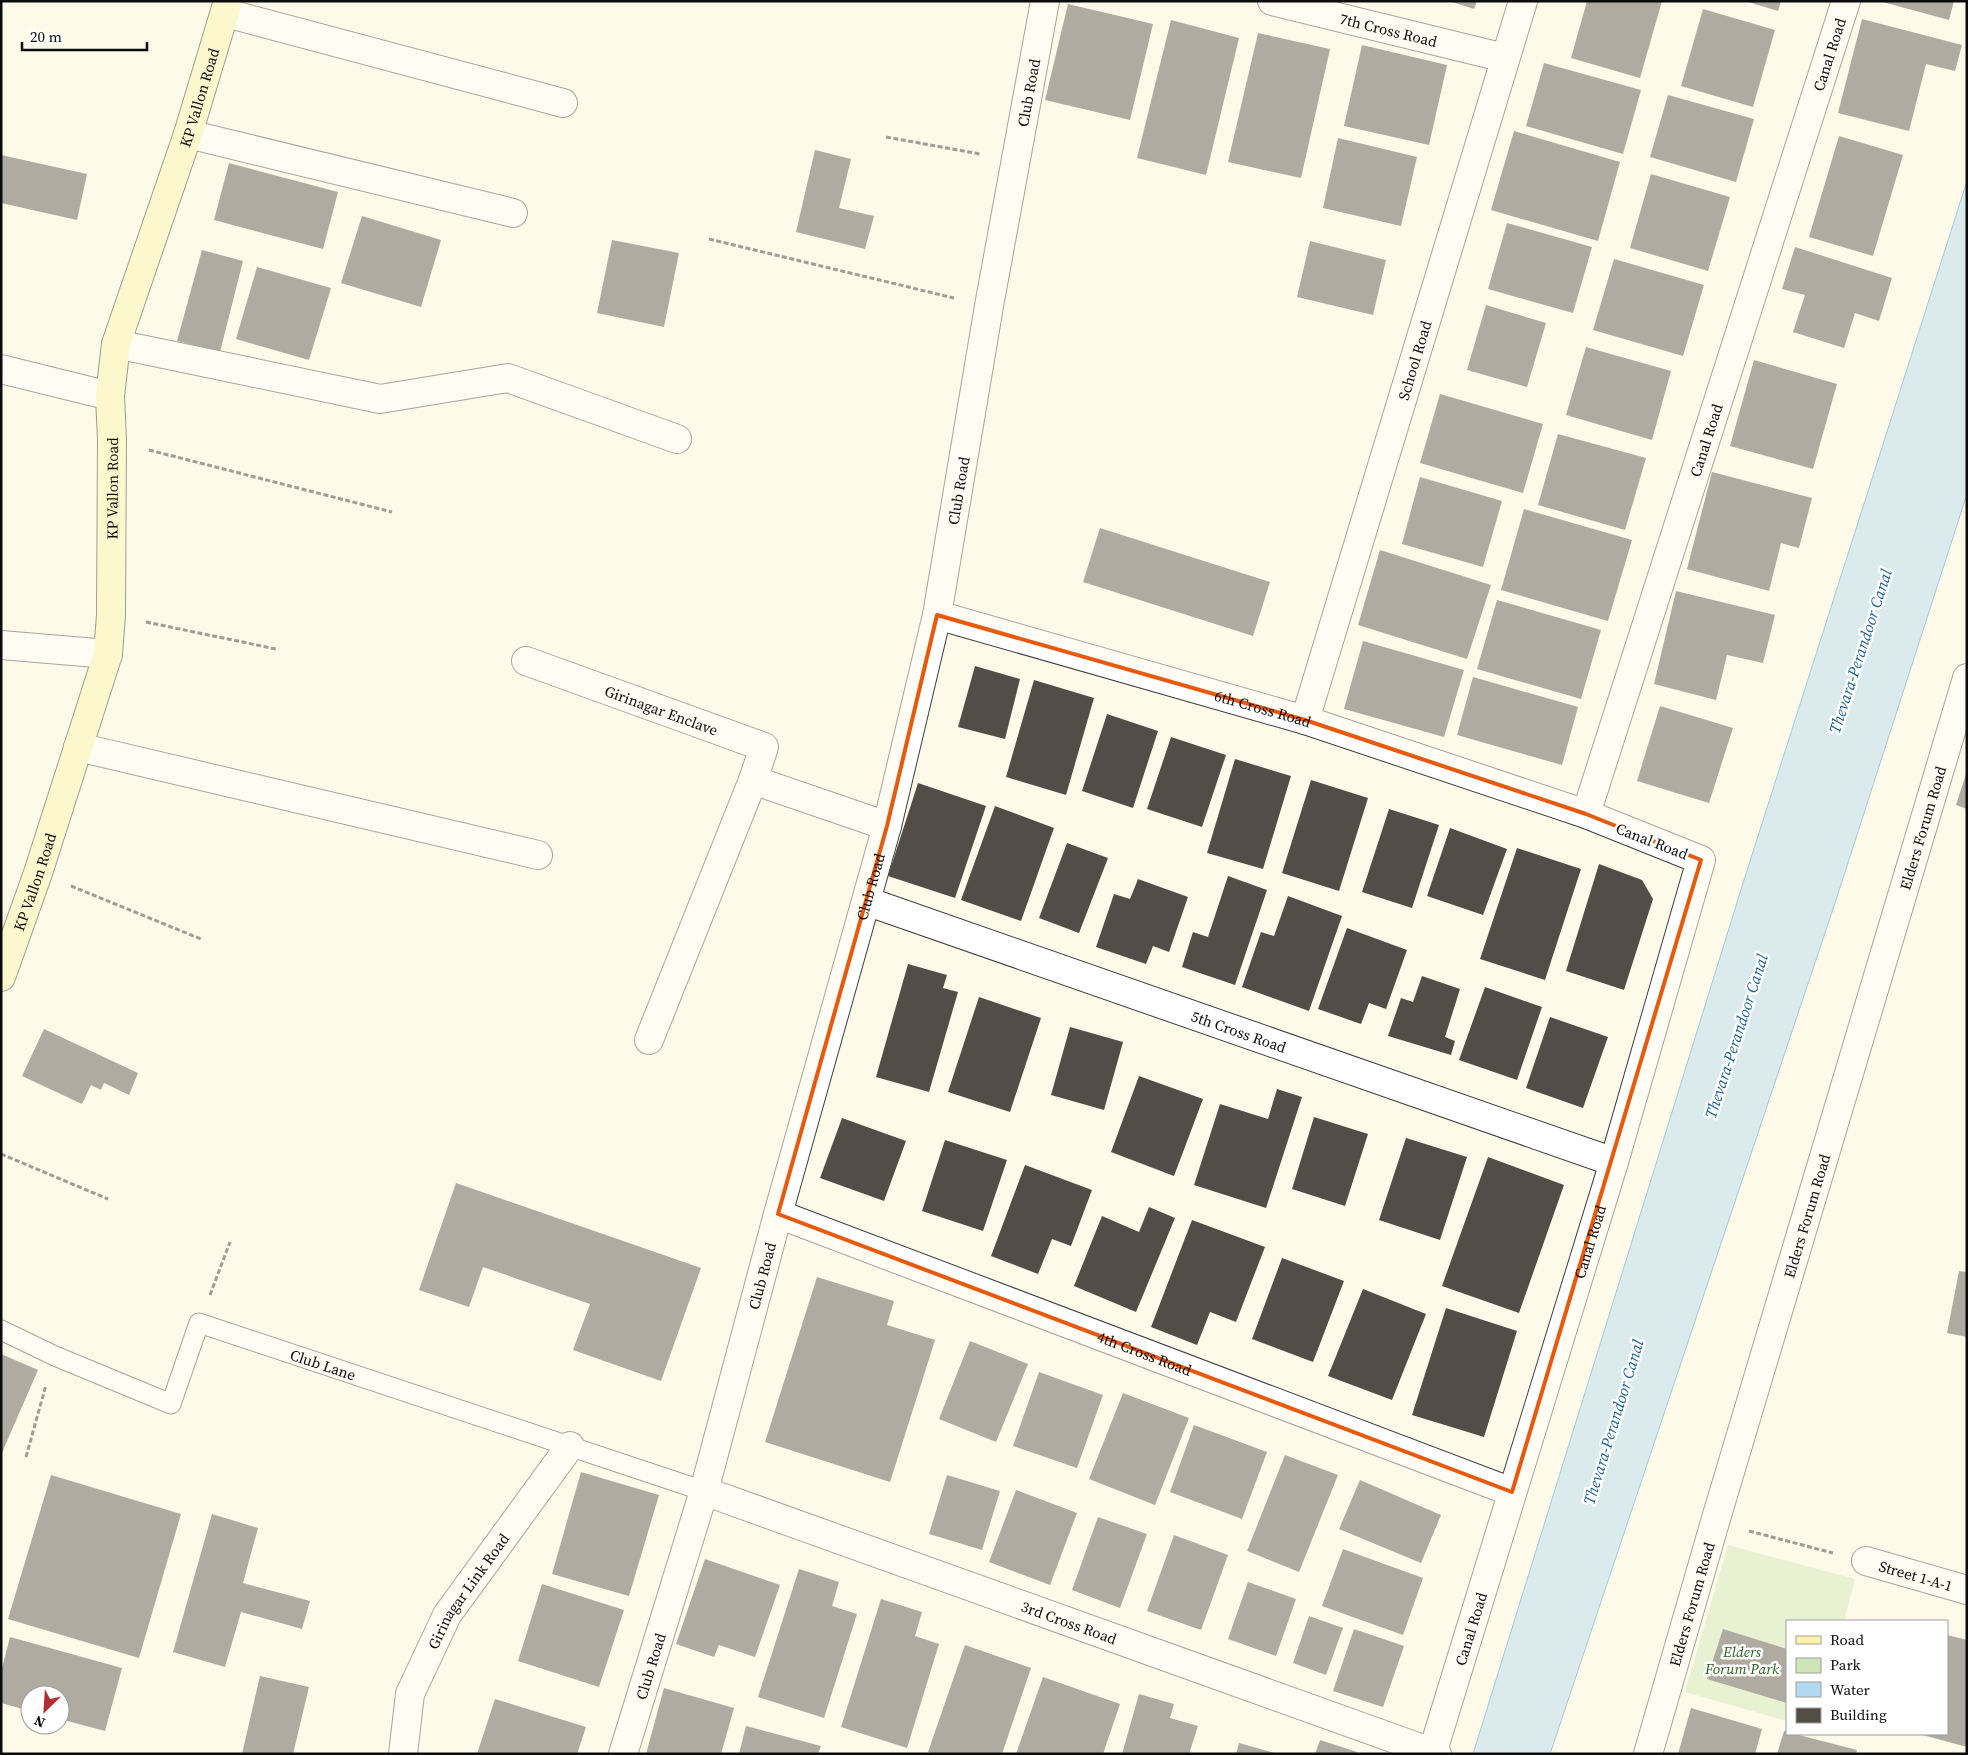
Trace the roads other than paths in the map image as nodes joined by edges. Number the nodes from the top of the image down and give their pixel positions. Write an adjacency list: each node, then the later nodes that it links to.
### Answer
1 (1045, 1): 14 (street, Club Road)
2 (1272, 1): 6 (street, 7th Cross Road)
3 (1523, 1): 6 (street, School Road)
4 (1846, 1): 22 (street, Canal Road)
5 (227, 7): 7 (street); 8 (street, KP Vallon Road)
6 (1505, 58): 19 (street, School Road)
7 (563, 103)
8 (188, 134): 9 (street); 10 (street, KP Vallon Road)
9 (513, 213)
10 (116, 344): 12 (street, KP Vallon Road); 13 (street)
11 (1, 369): 12 (street)
12 (110, 396): 16 (street, KP Vallon Road)
13 (676, 439)
14 (937, 615): 19 (street, 6th Cross Road); 23 (street, Club Road)
15 (1, 645): 16 (street)
16 (108, 654): 20 (street, KP Vallon Road)
17 (526, 661): 21 (street, Girinagar Enclave)
18 (1967, 678): 39 (street, Elders Forum Road)
19 (1305, 720): 22 (street, 6th Cross Road)
20 (78, 746): 24 (street); 26 (street, KP Vallon Road)
21 (753, 780): 23 (street); 27 (street, Girinagar Enclave)
22 (1586, 814): 28 (street, Canal Road)
23 (887, 826): 25 (street, Club Road)
24 (538, 855)
25 (866, 901): 28 (street, 5th Cross Road); 29 (street, Club Road)
26 (1, 977)
27 (649, 1040)
28 (1614, 1162): 33 (street, Canal Road)
29 (778, 1214): 32 (street, Club Road); 33 (street, 4th Cross Road)
30 (1, 1330): 31 (lane, Club Lane)
31 (570, 1446): 32 (lane, Club Lane); 37 (street, Girinagar Link Road)
32 (704, 1491): 36 (street, 3rd Cross Road); 38 (street, Club Road)
33 (1512, 1492): 36 (street, Canal Road)
34 (1866, 1561): 35 (street, Street 1-A-1)
35 (1967, 1590)
36 (1434, 1753)
37 (403, 1754)
38 (622, 1754)
39 (1648, 1754)

